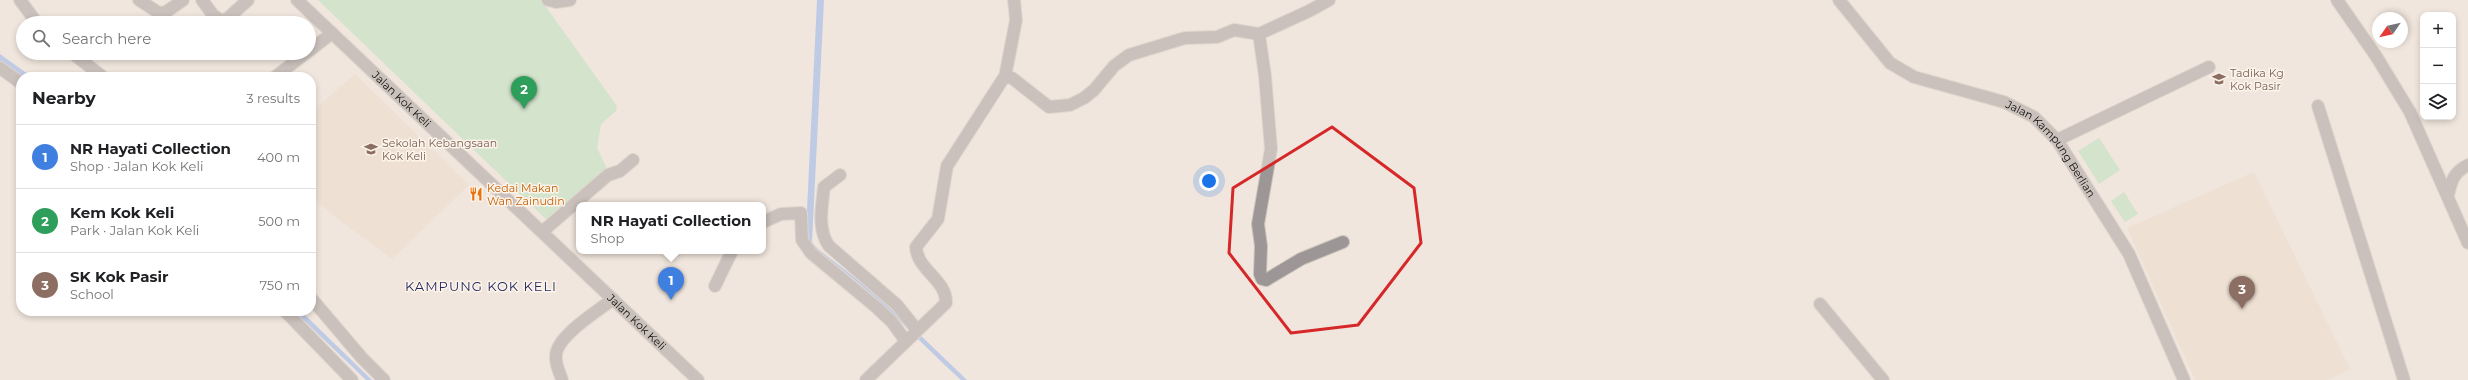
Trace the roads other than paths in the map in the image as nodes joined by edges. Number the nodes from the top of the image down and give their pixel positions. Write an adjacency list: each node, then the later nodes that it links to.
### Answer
1 (139, 0): 2 (street)
2 (183, 0)
3 (202, 0): 14 (street)
4 (248, 0): 15 (street)
5 (297, 0): 16 (street, Jalan Kok Keli)
6 (548, 0): 7 (street)
7 (570, 0)
8 (1014, 0): 27 (street)
9 (1328, 0): 19 (street)
10 (1839, 0): 30 (street, Jalan Kampung Berlian)
11 (2336, 0): 34 (street)
12 (23, 2): 13 (street)
13 (32, 16)
14 (215, 16)
15 (230, 16)
16 (314, 16)
17 (316, 18): 18 (street, Jalan Kok Keli)
18 (332, 33): 20 (street); 38 (street, Jalan Kok Keli)
19 (1259, 34): 27 (street); 39 (street)
20 (316, 46)
21 (81, 60): 25 (street)
22 (297, 60): 26 (street)
23 (2209, 67): 30 (street)
24 (0, 68): 28 (street)
25 (97, 72)
26 (281, 72)
27 (1005, 77): 47 (street)
28 (16, 79)
29 (2318, 106): 56 (street)
30 (2057, 140): 55 (street, Jalan Kampung Berlian)
31 (633, 160): 35 (street)
32 (2468, 164): 34 (street)
33 (840, 175): 47 (street)
34 (2448, 196): 40 (street)
35 (577, 202)
36 (576, 203): 38 (street)
37 (766, 221): 48 (street)
38 (543, 232): 43 (street, Jalan Kok Keli)
39 (1343, 242)
40 (2468, 243)
41 (731, 254): 42 (street)
42 (715, 286)
43 (613, 299): 51 (street); 52 (street, Jalan Kok Keli)
44 (316, 304): 50 (street)
45 (1820, 304): 54 (street)
46 (290, 316): 49 (street)
47 (917, 330): 48 (street)
48 (905, 340): 53 (street)
49 (352, 380)
50 (384, 380)
51 (562, 380)
52 (698, 380)
53 (866, 380)
54 (1883, 380)
55 (2184, 380)
56 (2404, 380)

